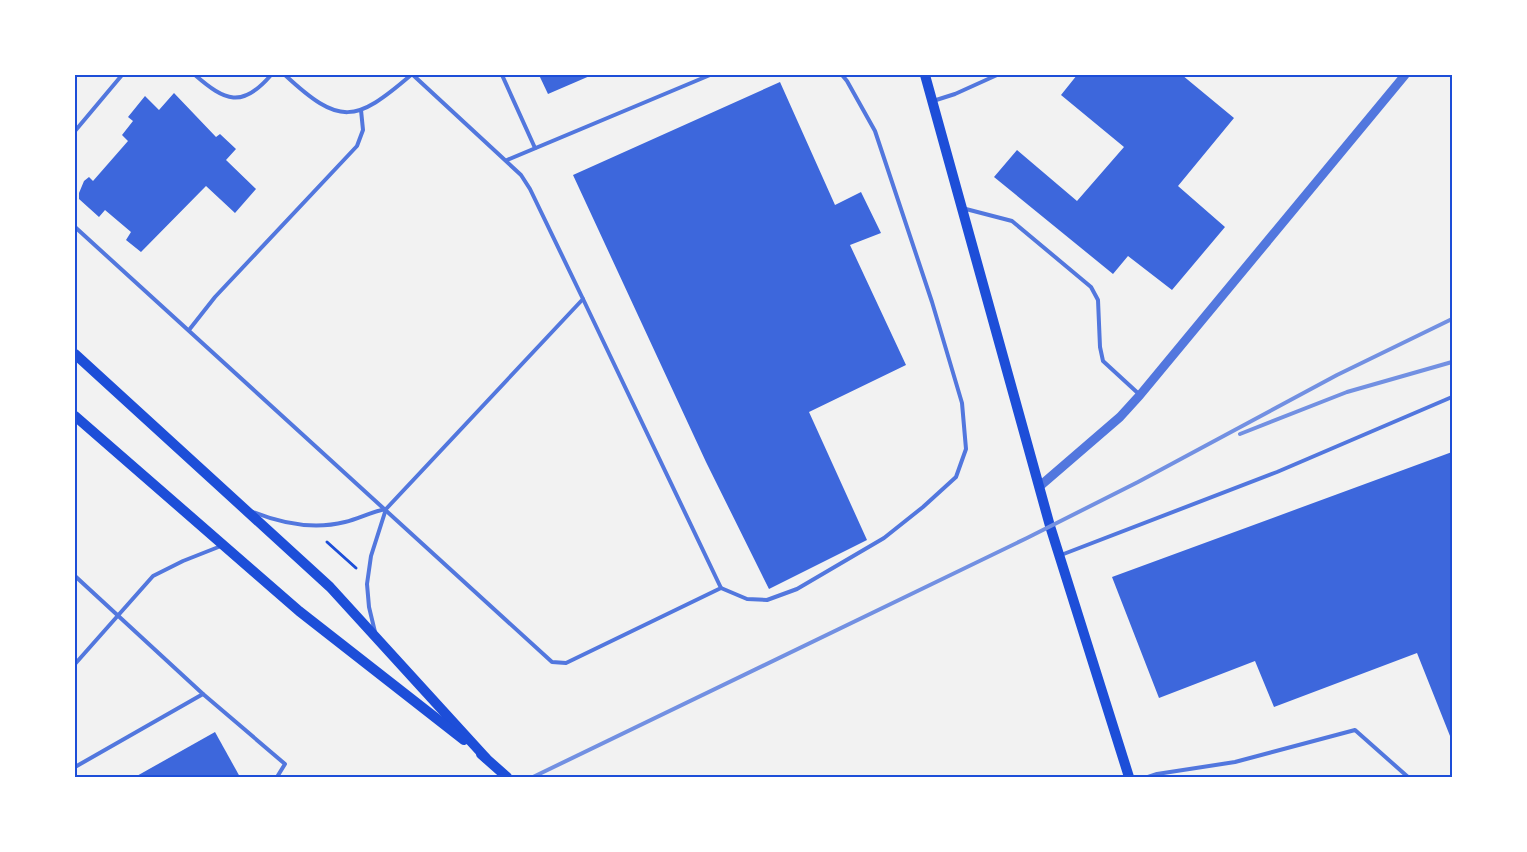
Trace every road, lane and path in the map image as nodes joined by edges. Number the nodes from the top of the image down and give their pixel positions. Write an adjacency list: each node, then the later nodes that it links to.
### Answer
1 (122, 75): 14 (lane)
2 (195, 75): 3 (lane)
3 (271, 75)
4 (285, 75): 13 (lane)
5 (412, 75): 13 (lane); 16 (lane)
6 (502, 75): 15 (lane)
7 (710, 75): 15 (lane)
8 (842, 75): 33 (lane)
9 (926, 75): 12 (main road)
10 (997, 75): 12 (lane)
11 (1405, 75): 22 (street)
12 (933, 100): 17 (main road)
13 (360, 110): 20 (lane)
14 (75, 131)
15 (535, 148): 16 (lane)
16 (507, 160): 19 (lane)
17 (961, 207): 22 (lane); 25 (main road)
18 (75, 227): 20 (lane)
19 (583, 299): 27 (lane); 33 (lane)
20 (189, 330): 27 (lane)
21 (75, 354): 26 (main road)
22 (1140, 395): 25 (street)
23 (1452, 397): 30 (lane)
24 (75, 416): 29 (main road)
25 (1040, 486): 30 (main road)
26 (244, 508): 27 (lane); 35 (main road)
27 (386, 509): 33 (lane); 35 (lane)
28 (327, 542): 31 (path)
29 (223, 545): 34 (lane); 38 (main road)
30 (1059, 556): 42 (main road)
31 (358, 570)
32 (75, 576): 34 (lane)
33 (721, 588)
34 (117, 616): 36 (lane); 37 (lane)
35 (377, 639): 38 (main road)
36 (75, 664)
37 (203, 694): 39 (lane); 40 (lane)
38 (486, 758): 41 (main road)
39 (75, 767)
40 (277, 777)
41 (507, 777)
42 (1130, 777)
43 (1148, 777): 44 (lane)
44 (1408, 777)

